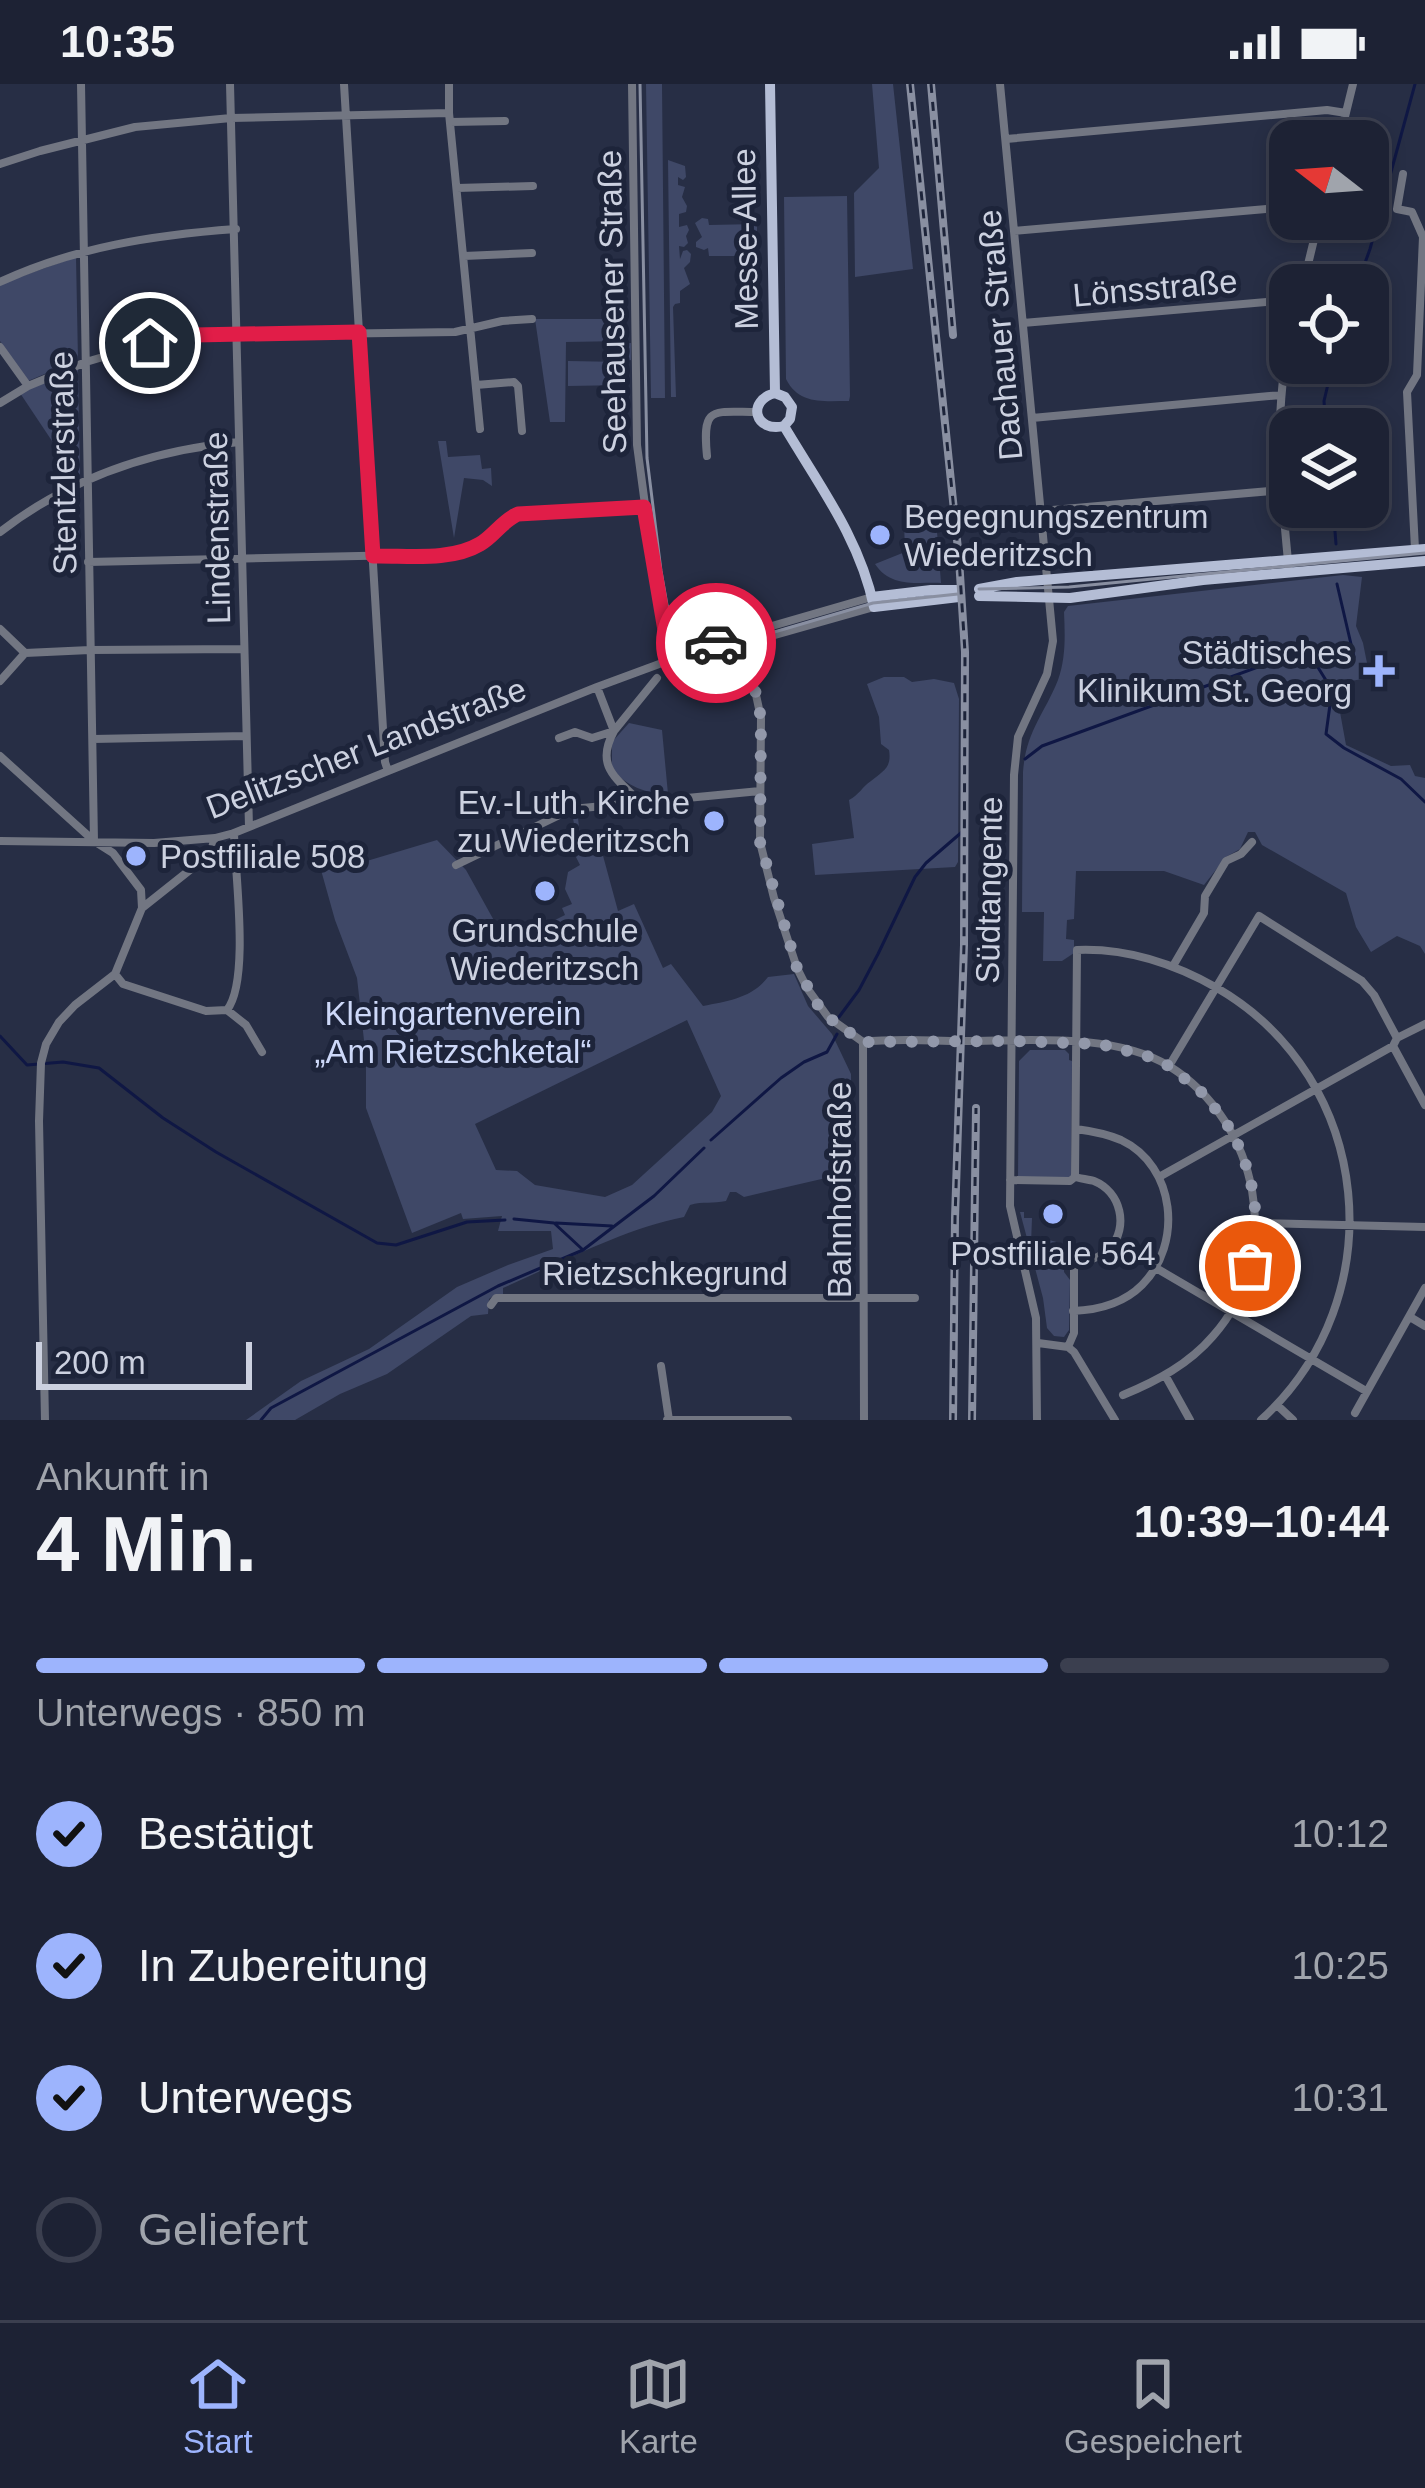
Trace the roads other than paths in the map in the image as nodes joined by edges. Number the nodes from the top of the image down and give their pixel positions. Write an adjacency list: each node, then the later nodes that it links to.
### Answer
1 (80, 84): 16 (street, Stentzlerstraße)
2 (230, 84): 12 (street, Lindenstraße)
3 (344, 84): 10 (street)
4 (448, 84): 11 (street)
5 (632, 84): 52 (street, Seehausener Straße)
6 (770, 84): 39 (main road, Messe-Allee)
7 (1000, 84): 15 (street, Dachauer Straße)
8 (1354, 84): 9 (street)
9 (1346, 113): 13 (street); 15 (street)
10 (345, 116): 11 (street); 12 (street); 32 (street)
11 (449, 117): 14 (street); 20 (street)
12 (231, 118): 16 (street); 22 (street, Lindenstraße)
13 (1344, 120)
14 (505, 121)
15 (1006, 139): 23 (street, Dachauer Straße)
16 (82, 140): 17 (street); 24 (street, Stentzlerstraße)
17 (0, 164)
18 (1403, 174): 56 (street)
19 (533, 186): 20 (street)
20 (457, 188): 26 (street)
21 (1269, 209): 23 (street)
22 (236, 229): 24 (street); 33 (street, Lindenstraße)
23 (1014, 231): 30 (street, Dachauer Straße)
24 (84, 251): 27 (street); 35 (street, Stentzlerstraße)
25 (532, 253): 26 (street)
26 (464, 256): 31 (street)
27 (0, 282)
28 (1269, 302): 30 (street, Lönsstraße)
29 (532, 319): 31 (street)
30 (1023, 323): 44 (street, Dachauer Straße)
31 (470, 329): 32 (street); 37 (street)
32 (359, 332): 33 (street); 57 (street)
33 (236, 333): 35 (street); 48 (street, Lindenstraße)
34 (0, 347): 38 (street)
35 (86, 362): 38 (street); 50 (street, Stentzlerstraße)
36 (1282, 384): 40 (street)
37 (476, 385): 46 (street); 47 (street)
38 (28, 386): 41 (street)
39 (775, 393): 43 (main road); 45 (main road)
40 (1280, 395): 42 (street); 44 (street)
41 (0, 403)
42 (1280, 408)
43 (758, 412): 45 (main road); 49 (street)
44 (1032, 418): 53 (street, Dachauer Straße)
45 (784, 426): 62 (main road)
46 (480, 429)
47 (522, 431)
48 (239, 442): 50 (street); 58 (street, Lindenstraße)
49 (707, 456)
50 (87, 480): 55 (street); 60 (street, Stentzlerstraße)
51 (1269, 491): 53 (street)
52 (644, 507): 57 (street); 72 (street, Seehausener Straße)
53 (1041, 511): 63 (street, Dachauer Straße)
54 (1285, 528): 61 (street)
55 (0, 532)
56 (1420, 549): 61 (main road)
57 (373, 556): 58 (street); 81 (street)
58 (242, 558): 60 (street); 69 (street, Lindenstraße)
59 (1425, 561): 61 (main road)
60 (88, 562): 70 (street, Stentzlerstraße)
61 (1288, 567): 63 (main road); 65 (main road)
62 (867, 575): 64 (main road); 66 (main road)
63 (1049, 581): 65 (street, Südtangente); 65 (main road)
64 (901, 592): 66 (main road, Delitzscher Landstraße); 66 (main road, Delitzscher Landstraße)
65 (1051, 598): 97 (street, Südtangente)
66 (873, 602): 68 (street, Delitzscher Landstraße)
67 (0, 629): 71 (street)
68 (745, 640): 72 (street, Delitzscher Landstraße); 82 (street, Bahnhofstraße)
69 (244, 649): 70 (street); 77 (street, Lindenstraße)
70 (90, 650): 71 (street); 79 (street, Stentzlerstraße)
71 (25, 653): 74 (street)
72 (670, 660): 75 (street, Delitzscher Landstraße)
73 (657, 677): 76 (street)
74 (0, 681)
75 (597, 687): 76 (street); 81 (street, Delitzscher Landstraße)
76 (614, 730): 78 (street); 83 (street)
77 (246, 736): 79 (street); 84 (street, Lindenstraße)
78 (559, 738)
79 (93, 739): 88 (street, Stentzlerstraße)
80 (0, 756): 88 (street)
81 (388, 771): 84 (street, Delitzscher Landstraße)
82 (760, 791): 83 (street); 98 (street, Bahnhofstraße)
83 (638, 804): 90 (street)
84 (248, 827): 85 (street, Delitzscher Landstraße)
85 (234, 833): 86 (street, Delitzscher Landstraße); 95 (street)
86 (215, 838): 88 (street, Delitzscher Landstraße); 91 (street)
87 (0, 841): 88 (street, Delitzscher Landstraße)
88 (94, 841): 91 (street)
89 (1252, 842): 92 (street)
90 (456, 866)
91 (142, 908): 93 (street)
92 (1173, 966): 94 (street); 99 (street)
93 (116, 974): 95 (street); 131 (street)
94 (1216, 988): 100 (street); 102 (street); 103 (street)
95 (227, 1010): 101 (street)
96 (1425, 1024): 100 (street)
97 (1010, 1041): 98 (street); 99 (street); 109 (street, Südtangente)
98 (863, 1042): 115 (street, Bahnhofstraße)
99 (1076, 1042): 102 (street); 105 (street)
100 (1395, 1042): 103 (street); 104 (street)
101 (262, 1052)
102 (1169, 1066): 106 (street)
103 (1317, 1089): 106 (street); 111 (street)
104 (1425, 1105)
105 (1075, 1129): 107 (street); 108 (street)
106 (1234, 1134): 108 (street); 110 (street)
107 (1075, 1177): 109 (street); 118 (street)
108 (1159, 1178): 113 (street)
109 (1010, 1180): 122 (street, Südtangente)
110 (1255, 1223): 111 (street); 119 (street)
111 (1350, 1225): 112 (street); 124 (street)
112 (1425, 1227)
113 (1156, 1268): 118 (street); 119 (street)
114 (1425, 1288): 120 (street)
115 (864, 1297): 116 (street, Rietzschkegrund); 117 (street, Rietzschkegrund); 134 (street, Bahnhofstraße)
116 (915, 1298)
117 (491, 1305)
118 (1073, 1311): 123 (street)
119 (1230, 1312): 124 (street); 126 (street)
120 (1410, 1317): 121 (street); 127 (street)
121 (1425, 1326)
122 (1038, 1342): 123 (street); 135 (street, Südtangente)
123 (1068, 1347): 136 (street)
124 (1311, 1360): 127 (street); 129 (street)
125 (661, 1366): 132 (street)
126 (1165, 1375): 128 (street); 137 (street)
127 (1366, 1391): 130 (street)
128 (1123, 1395)
129 (1276, 1405): 138 (street); 139 (street)
130 (1355, 1413)
131 (45, 1420)
132 (668, 1420): 133 (street)
133 (788, 1420)
134 (864, 1420)
135 (1036, 1420)
136 (1115, 1420)
137 (1190, 1420)
138 (1262, 1420)
139 (1293, 1420)

